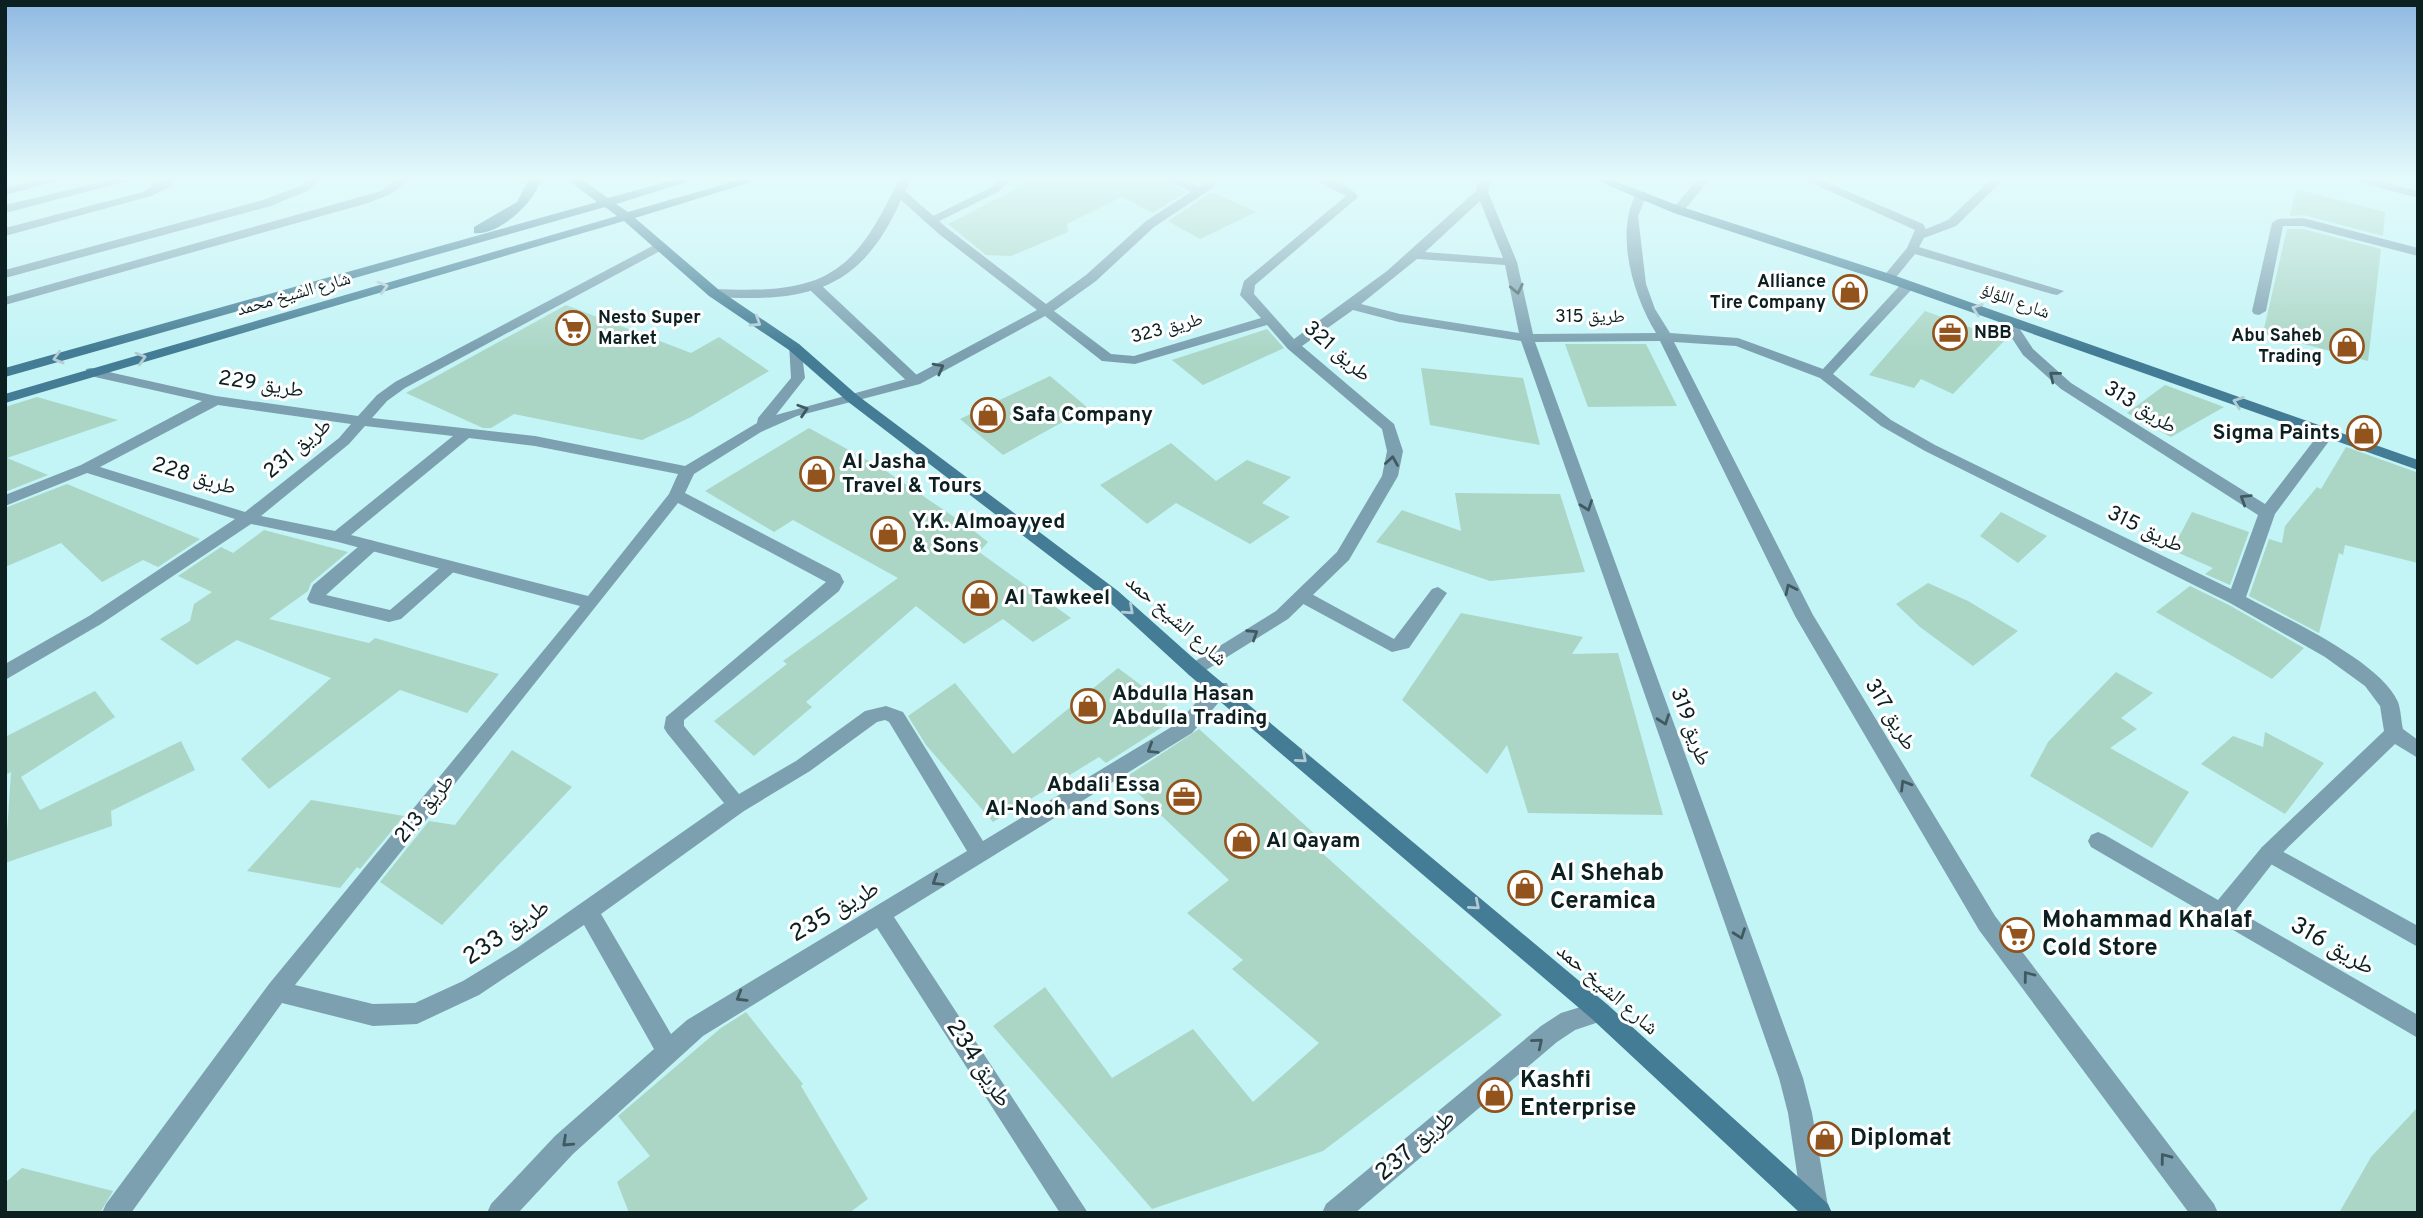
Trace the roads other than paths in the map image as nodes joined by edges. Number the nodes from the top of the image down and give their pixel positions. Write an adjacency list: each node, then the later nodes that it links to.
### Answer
1 (146, 236): 24 (street)
2 (237, 236): 30 (street)
3 (464, 236): 19 (street)
4 (485, 236): 19 (street, شارع الشيخ محمد)
5 (562, 236): 40 (street, شارع الشيخ محمد, one-way to 5)
6 (646, 236): 18 (street, شارع الشيخ حمد)
7 (874, 236): 27 (street)
8 (951, 236): 32 (street, طريق 323)
9 (1137, 236): 32 (street)
10 (1306, 236): 34 (street, طريق 321)
11 (1435, 236): 22 (street, طريق 319)
12 (1501, 236): 23 (street, طريق 319)
13 (1634, 236): 36 (street, طريق 317)
14 (1758, 236): 25 (street, شارع اللؤلؤ)
15 (1920, 236): 20 (street)
16 (2275, 236): 33 (street)
17 (2356, 236): 21 (street)
18 (658, 247): 29 (street, شارع الشيخ حمد); 47 (street, طريق 231)
19 (436, 249): 41 (street, شارع الشيخ محمد, one-way to 41)
20 (1912, 249): 25 (street); 28 (street)
21 (2418, 252)
22 (1417, 255): 23 (street); 31 (street, طريق 319)
23 (1511, 262): 37 (street, طريق 319, one-way to 37)
24 (5, 274)
25 (1888, 278): 26 (street, شارع اللؤلؤ)
26 (1908, 285): 35 (street, شارع اللؤلؤ, one-way to 26); 42 (street)
27 (816, 288): 29 (street); 43 (street)
28 (2057, 291)
29 (714, 293): 39 (street, شارع الشيخ حمد, one-way to 39)
30 (5, 301)
31 (1353, 306): 37 (street, طريق 315); 38 (street, طريق 319)
32 (1047, 310): 34 (street, طريق 323); 43 (street, one-way to 32)
33 (2259, 311)
34 (1269, 320): 38 (street, طريق 321)
35 (2007, 320): 50 (street, شارع اللؤلؤ, one-way to 35); 56 (street, طريق 313, one-way to 35)
36 (1665, 337): 37 (street, طريق 315); 42 (street, طريق 315); 87 (street, طريق 317, one-way to 36)
37 (1527, 338): 82 (street, طريق 319, one-way to 82)
38 (1293, 346): 62 (street, طريق 321, one-way to 38)
39 (794, 347): 44 (street, شارع الشيخ حمد); 48 (street)
40 (91, 372): 45 (street, شارع الشيخ محمد); 46 (street, طريق 229)
41 (5, 373)
42 (1825, 375): 63 (street, طريق 315)
43 (915, 381): 44 (street)
44 (852, 398): 48 (street, one-way to 44); 65 (street, شارع الشيخ حمد, one-way to 65)
45 (5, 399)
46 (216, 400): 47 (street, طريق 229); 52 (street, طريق 228)
47 (359, 421): 49 (street, طريق 229); 57 (street, طريق 231)
48 (756, 429): 53 (street)
49 (467, 432): 53 (street, طريق 229); 58 (street)
50 (2327, 433): 51 (street, شارع اللؤلؤ); 56 (street)
51 (2418, 465)
52 (86, 468): 55 (street, طريق 228); 57 (street, طريق 228)
53 (687, 471): 54 (street, طريق 213)
54 (676, 495): 64 (street, طريق 213); 70 (street)
55 (5, 501)
56 (2267, 513): 63 (street)
57 (248, 518): 58 (street, طريق 228); 66 (street, طريق 231)
58 (338, 537): 59 (street, طريق 228)
59 (371, 545): 60 (street, طريق 228); 60 (street)
60 (450, 568): 64 (street, طريق 228)
61 (1438, 593): 62 (street)
62 (1302, 596): 65 (street, طريق 321, one-way to 62)
63 (2236, 598): 68 (street, طريق 315)
64 (592, 603): 78 (street, طريق 213)
65 (1195, 670): 67 (street, شارع الشيخ حمد)
66 (5, 673)
67 (1220, 688): 73 (street, طريق 235, one-way to 73); 79 (street, شارع الشيخ حمد, one-way to 79)
68 (2394, 733): 69 (street); 72 (street)
69 (2418, 751)
70 (737, 805): 73 (street, طريق 233); 74 (street, طريق 233)
71 (2098, 841): 75 (street, طريق 316)
72 (2269, 853): 75 (street); 77 (street)
73 (980, 855): 76 (street, طريق 235, one-way to 76)
74 (587, 910): 78 (street, طريق 233); 81 (street)
75 (2221, 912): 80 (street, طريق 316)
76 (881, 916): 81 (street, طريق 235, one-way to 81); 85 (street, طريق 234)
77 (2418, 937)
78 (277, 991): 83 (street, طريق 213)
79 (1600, 1012): 82 (street, شارع الشيخ حمد); 86 (street, طريق 237, one-way to 79)
80 (2418, 1027)
81 (667, 1050): 84 (street, طريق 235, one-way to 84)
82 (1817, 1212)
83 (115, 1213)
84 (500, 1213)
85 (1075, 1213)
86 (1335, 1213)
87 (2205, 1213)

